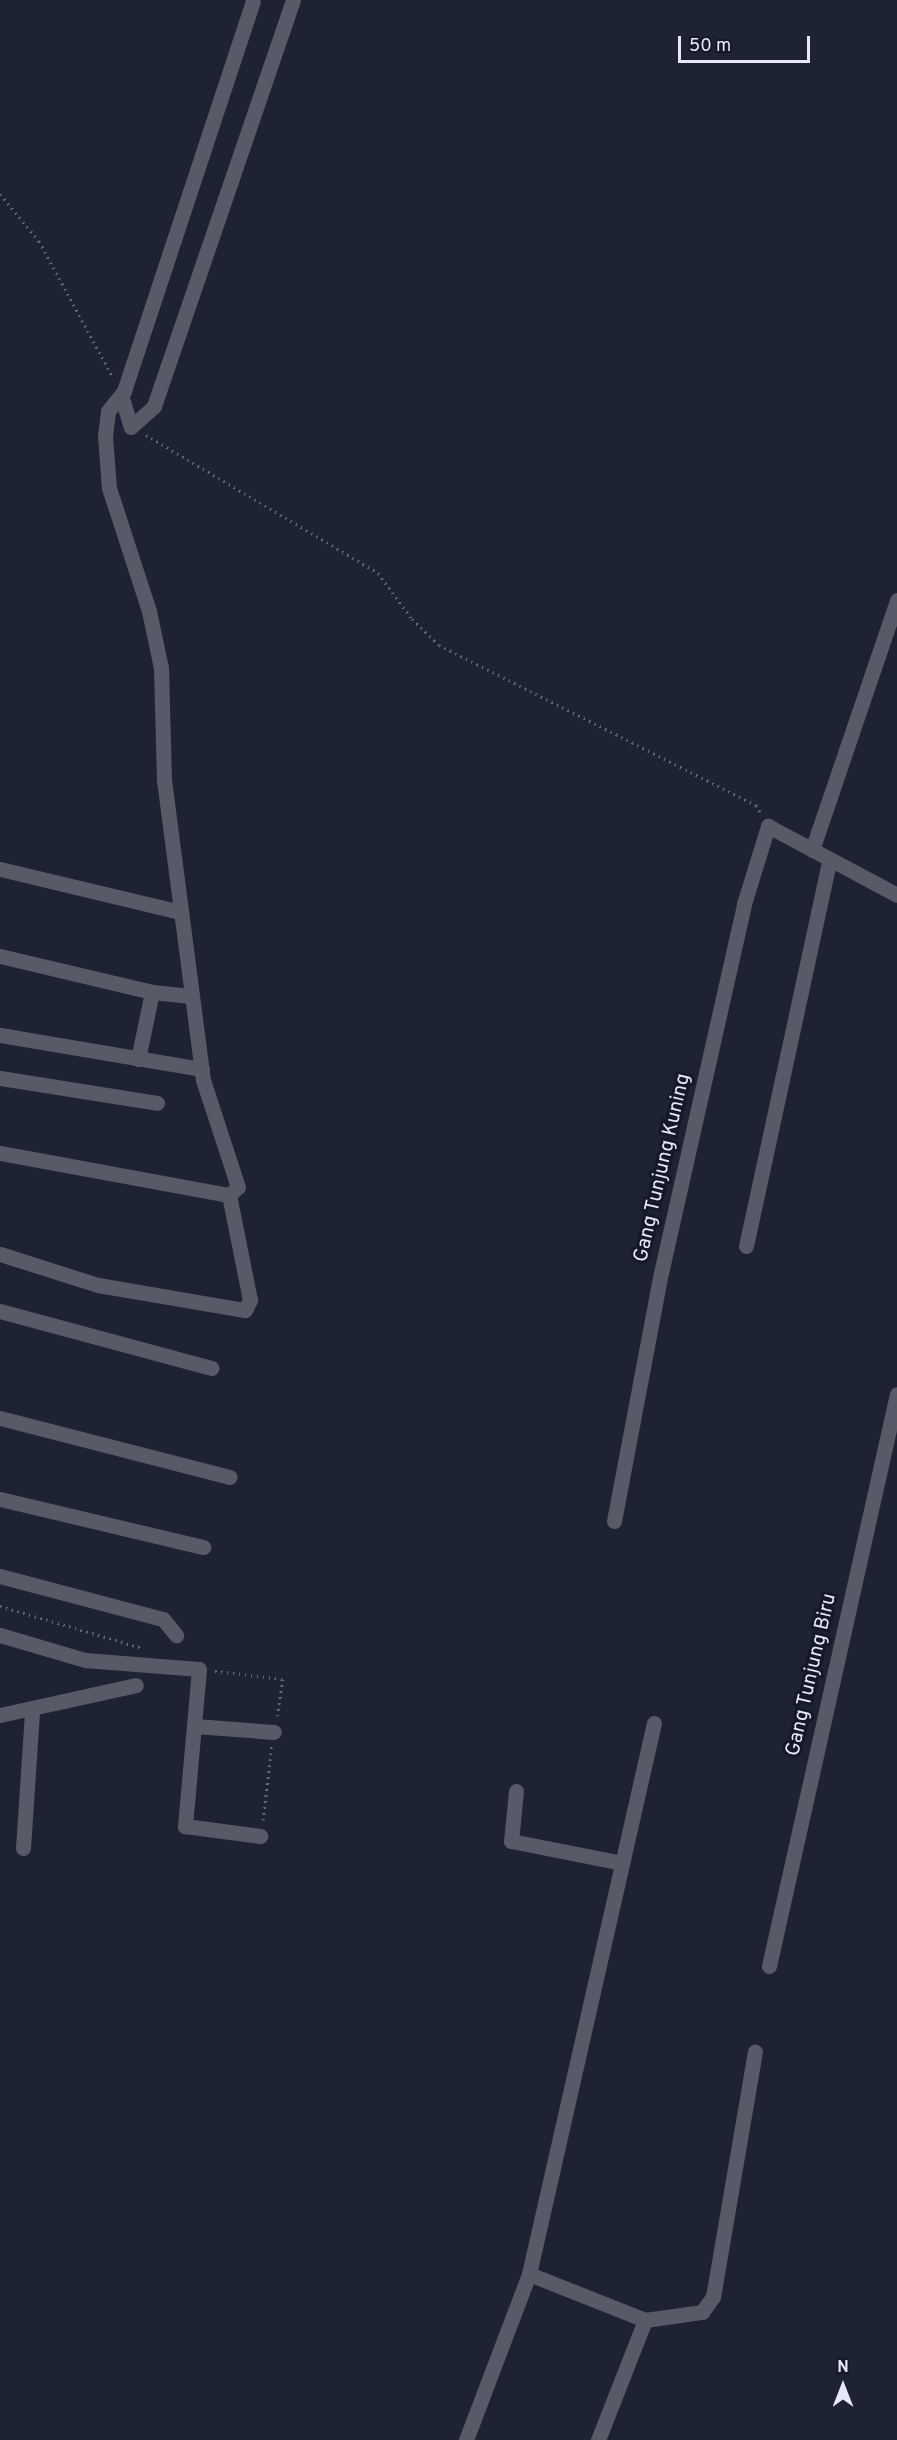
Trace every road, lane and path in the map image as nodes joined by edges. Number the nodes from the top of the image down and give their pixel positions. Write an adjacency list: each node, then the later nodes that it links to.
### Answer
1 (293, 0): 5 (street)
2 (253, 3): 4 (street)
3 (0, 194): 4 (path)
4 (117, 402): 5 (street); 12 (street)
5 (131, 427): 7 (path)
6 (897, 600): 8 (street)
7 (768, 826): 8 (street); 31 (street, Gang Tunjung Kuning)
8 (812, 850): 9 (street)
9 (829, 861): 11 (street); 23 (street)
10 (0, 868): 12 (street)
11 (897, 895)
12 (181, 912): 15 (street)
13 (0, 956): 14 (street)
14 (152, 992): 15 (street); 17 (street)
15 (191, 996): 18 (street)
16 (0, 1035): 17 (street)
17 (138, 1059): 18 (street)
18 (202, 1069): 22 (street)
19 (0, 1078): 20 (street)
20 (157, 1103)
21 (0, 1153): 22 (street)
22 (229, 1195): 24 (street)
23 (746, 1246)
24 (0, 1254)
25 (0, 1311): 26 (street)
26 (211, 1368)
27 (897, 1394): 48 (street, Gang Tunjung Biru)
28 (0, 1418): 29 (street)
29 (230, 1477)
30 (0, 1499): 32 (street)
31 (614, 1521)
32 (204, 1547)
33 (0, 1576): 36 (street)
34 (0, 1606): 37 (path)
35 (0, 1635): 37 (street)
36 (176, 1635)
37 (157, 1665): 42 (street)
38 (136, 1685): 39 (street)
39 (32, 1711): 40 (street); 46 (street)
40 (0, 1715)
41 (654, 1723): 47 (street)
42 (195, 1726): 43 (street); 45 (street)
43 (274, 1732)
44 (516, 1791): 47 (street)
45 (260, 1836)
46 (22, 1848)
47 (622, 1863): 50 (street)
48 (769, 1966)
49 (755, 2052): 51 (street)
50 (529, 2274): 51 (street); 52 (street)
51 (645, 2320): 53 (street)
52 (466, 2440)
53 (598, 2440)

